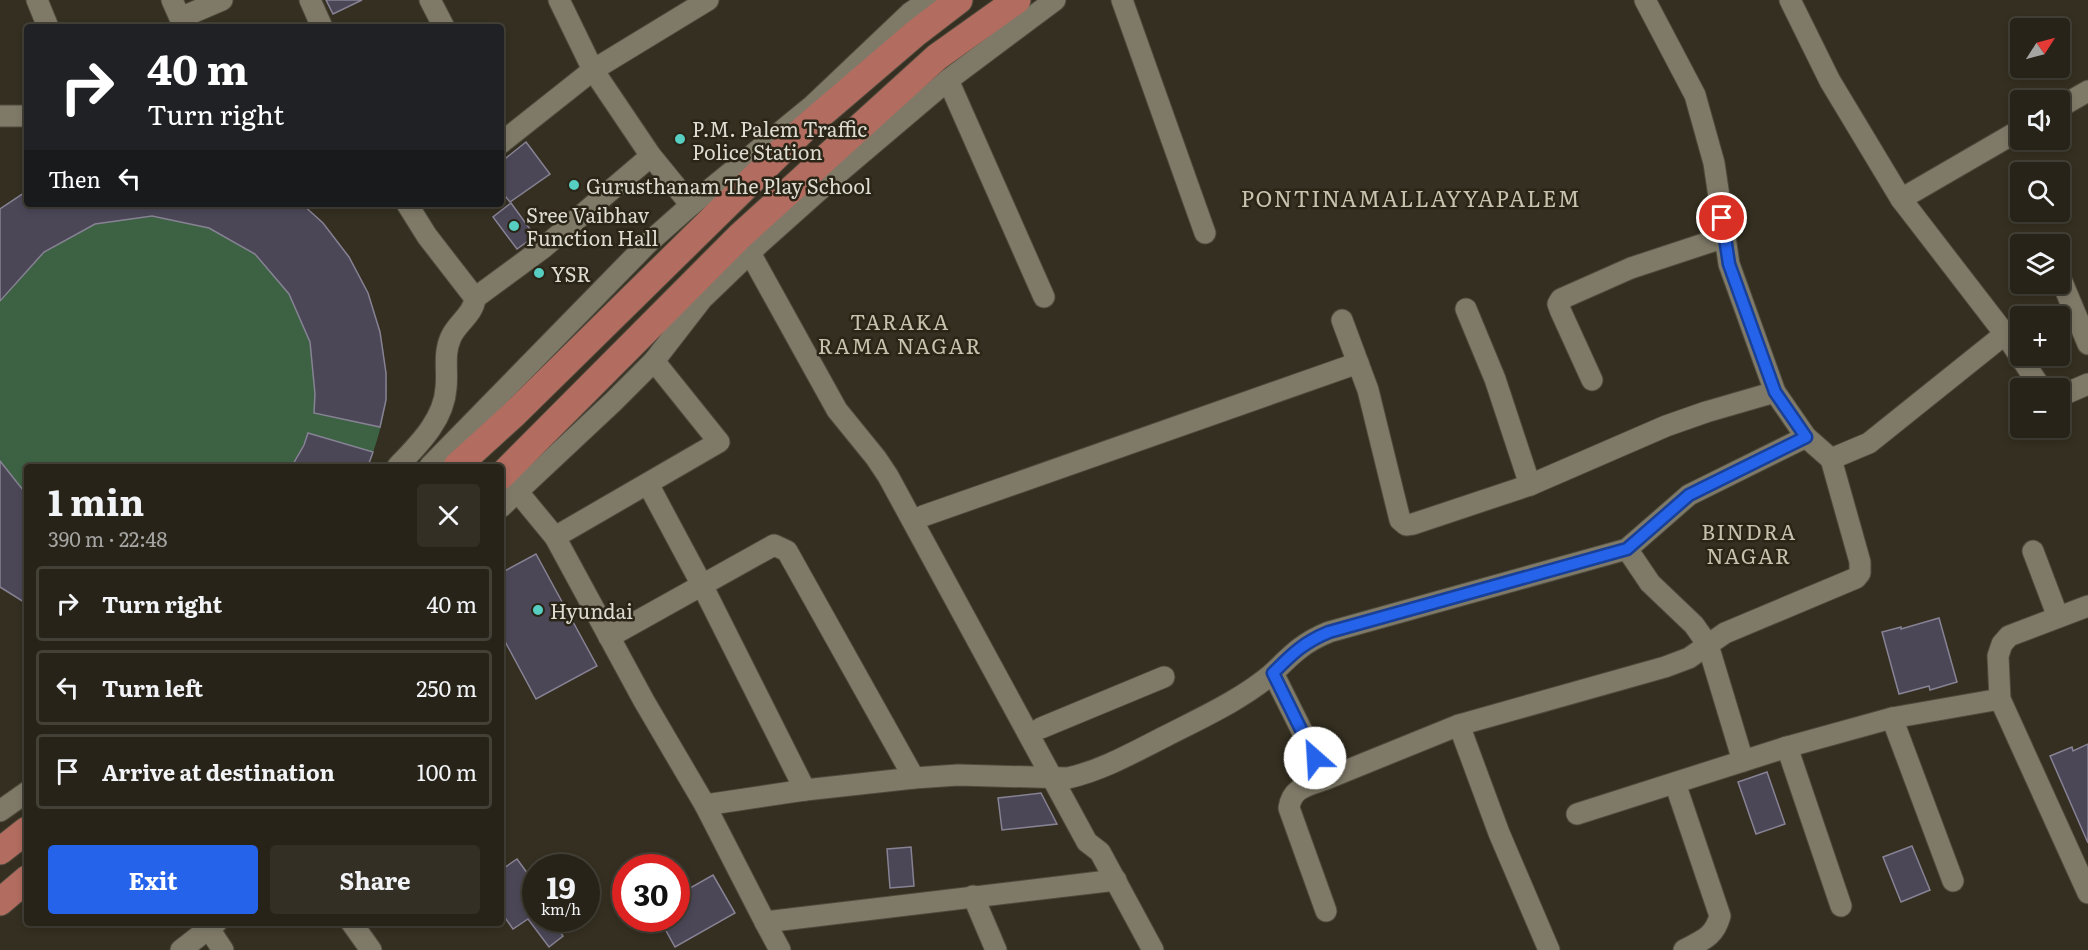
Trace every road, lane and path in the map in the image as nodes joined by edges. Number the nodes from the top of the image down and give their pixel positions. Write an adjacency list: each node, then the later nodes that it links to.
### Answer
1 (37, 0): 15 (street)
2 (172, 0): 3 (street)
3 (222, 0)
4 (310, 0): 16 (street)
5 (430, 0): 17 (street)
6 (559, 0): 18 (street)
7 (708, 0): 18 (street)
8 (929, 0): 28 (street)
9 (959, 0): 49 (main road)
10 (1017, 0): 53 (main road)
11 (1055, 0): 19 (street)
12 (1122, 0): 30 (street)
13 (1645, 0): 31 (street)
14 (1790, 0): 27 (street)
15 (47, 24)
16 (321, 24)
17 (442, 24)
18 (593, 70): 25 (street); 26 (street)
19 (948, 80): 32 (street); 34 (street)
20 (2088, 91): 21 (street)
21 (2070, 101)
22 (0, 116): 23 (street)
23 (24, 116)
24 (2010, 136): 27 (street)
25 (504, 141)
26 (651, 156): 28 (street); 35 (street)
27 (1901, 199): 38 (street)
28 (691, 205): 49 (street)
29 (415, 207): 35 (street)
30 (1205, 233)
31 (1725, 237): 43 (street); 45 (street)
32 (755, 249): 40 (street); 57 (street); 75 (street)
33 (2067, 294): 39 (street)
34 (1044, 297)
35 (476, 298): 47 (street)
36 (1466, 309): 55 (street)
37 (1342, 321): 41 (street)
38 (2005, 334): 42 (street); 50 (street)
39 (2088, 344)
40 (654, 361): 53 (street); 54 (street)
41 (1358, 363): 55 (street); 57 (street)
42 (2034, 378)
43 (1592, 380)
44 (2088, 384): 46 (street)
45 (1775, 392): 48 (street); 55 (street)
46 (2070, 392)
47 (434, 423): 49 (street); 51 (street)
48 (1806, 437): 50 (street); 59 (street)
49 (455, 456): 52 (street)
50 (1831, 459): 65 (street)
51 (400, 464)
52 (435, 464)
53 (509, 484): 56 (street); 58 (street)
54 (648, 484): 58 (street); 61 (street)
55 (1530, 485)
56 (504, 498)
57 (923, 516): 71 (street)
58 (555, 537): 64 (street)
59 (1627, 549): 65 (street); 66 (street)
60 (2033, 551): 63 (street)
61 (702, 585): 64 (street); 74 (street); 78 (street)
62 (2088, 606): 63 (street)
63 (2058, 617): 68 (street)
64 (609, 637): 80 (street)
65 (1708, 645): 70 (street); 73 (street)
66 (1273, 673): 75 (street); 76 (street)
67 (1164, 677): 71 (street)
68 (2000, 699): 69 (street); 88 (street)
69 (1892, 718): 72 (street); 86 (street)
70 (1460, 725): 76 (street); 102 (street)
71 (1041, 728): 75 (street)
72 (1787, 747): 73 (street); 91 (street)
73 (1743, 761): 77 (street)
74 (914, 778): 75 (street); 78 (street)
75 (1060, 779): 85 (street)
76 (1326, 779): 92 (street)
77 (1675, 783): 82 (street); 103 (street)
78 (805, 790): 80 (street)
79 (24, 794): 81 (street)
80 (705, 805): 93 (street)
81 (0, 812)
82 (1577, 814)
83 (24, 832): 84 (main road)
84 (0, 851)
85 (1116, 880): 89 (street); 101 (street)
86 (1953, 881)
87 (24, 882): 90 (main road)
88 (2088, 893)
89 (973, 896): 93 (street); 100 (street)
90 (0, 902)
91 (1841, 906)
92 (1326, 911)
93 (765, 922): 99 (street)
94 (213, 926): 96 (street); 97 (street)
95 (354, 926): 98 (street)
96 (181, 950)
97 (224, 950)
98 (370, 950)
99 (780, 950)
100 (996, 950)
101 (1153, 950)
102 (1548, 950)
103 (1684, 950)

